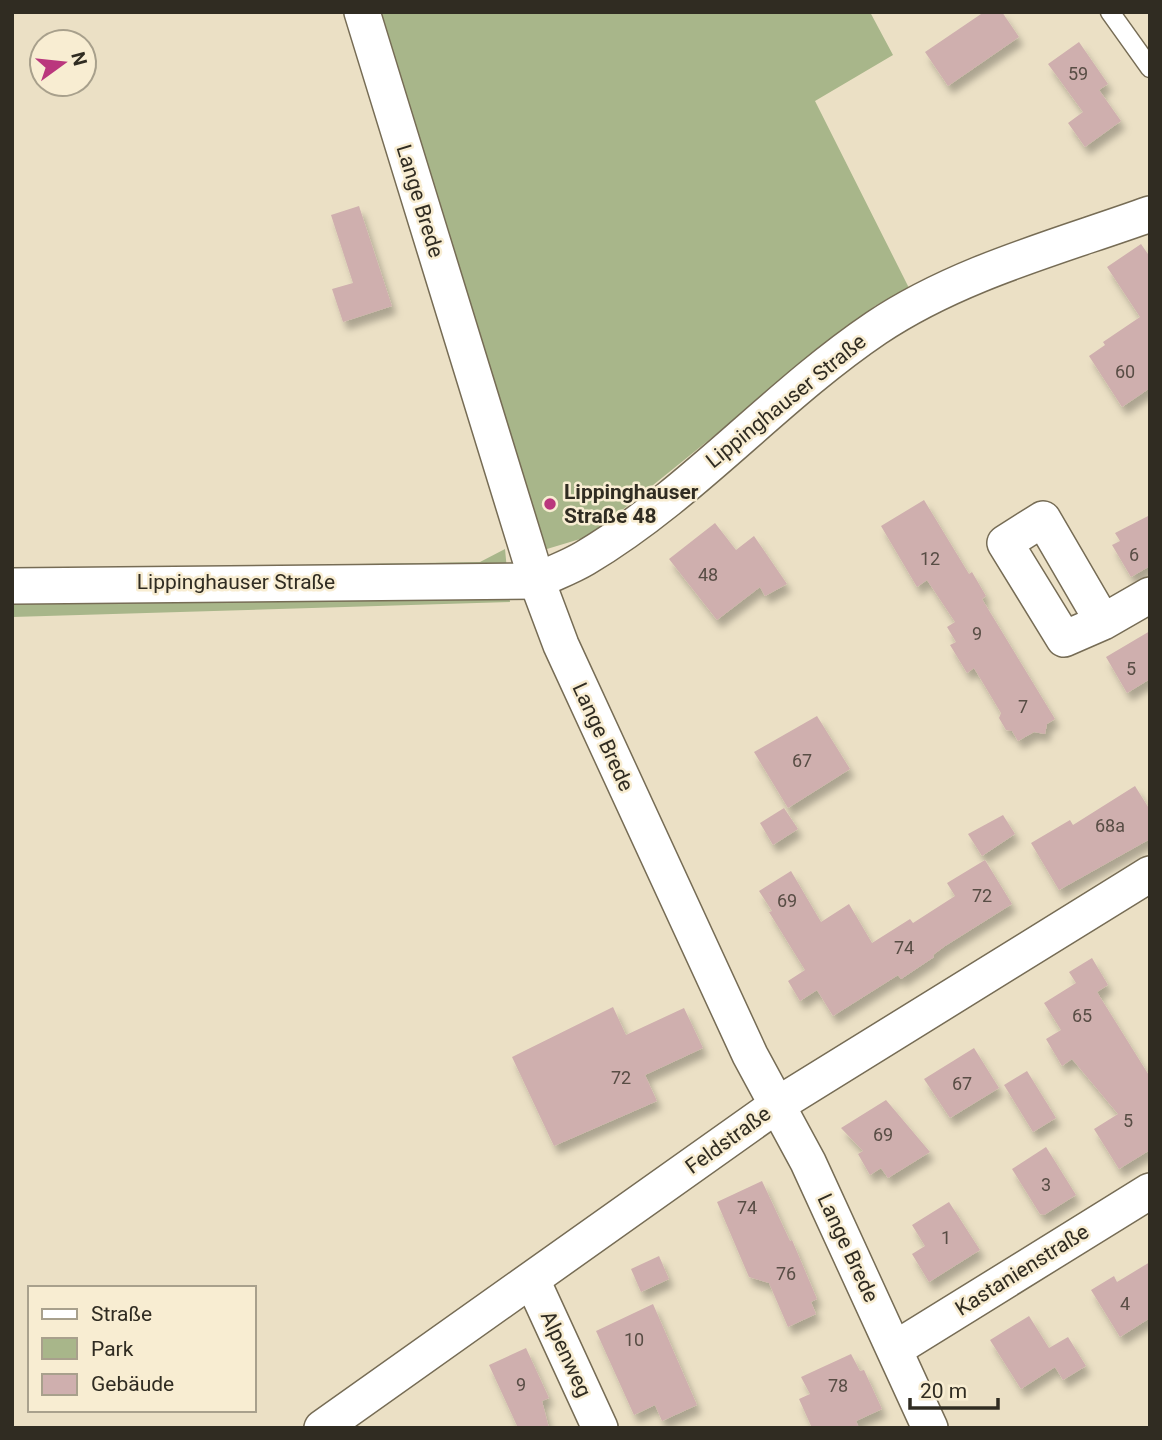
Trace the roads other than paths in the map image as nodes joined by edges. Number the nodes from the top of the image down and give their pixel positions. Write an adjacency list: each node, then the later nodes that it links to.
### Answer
1 (362, 12): 5 (street, Lange Brede)
2 (1110, 12): 3 (lane)
3 (1150, 68)
4 (1150, 214): 5 (street, Lippinghauser Straße)
5 (537, 581): 6 (street, Lippinghauser Straße); 10 (street, Lange Brede)
6 (12, 586)
7 (1150, 595): 8 (street)
8 (1103, 622)
9 (1150, 874): 10 (street, Feldstraße)
10 (777, 1105): 12 (street, Feldstraße); 13 (street, Lange Brede)
11 (1150, 1191): 13 (street, Kastanienstraße)
12 (532, 1280): 14 (street, Feldstraße); 15 (street, Alpenweg)
13 (895, 1349): 16 (street, Lange Brede)
14 (322, 1428)
15 (600, 1428)
16 (930, 1428)

